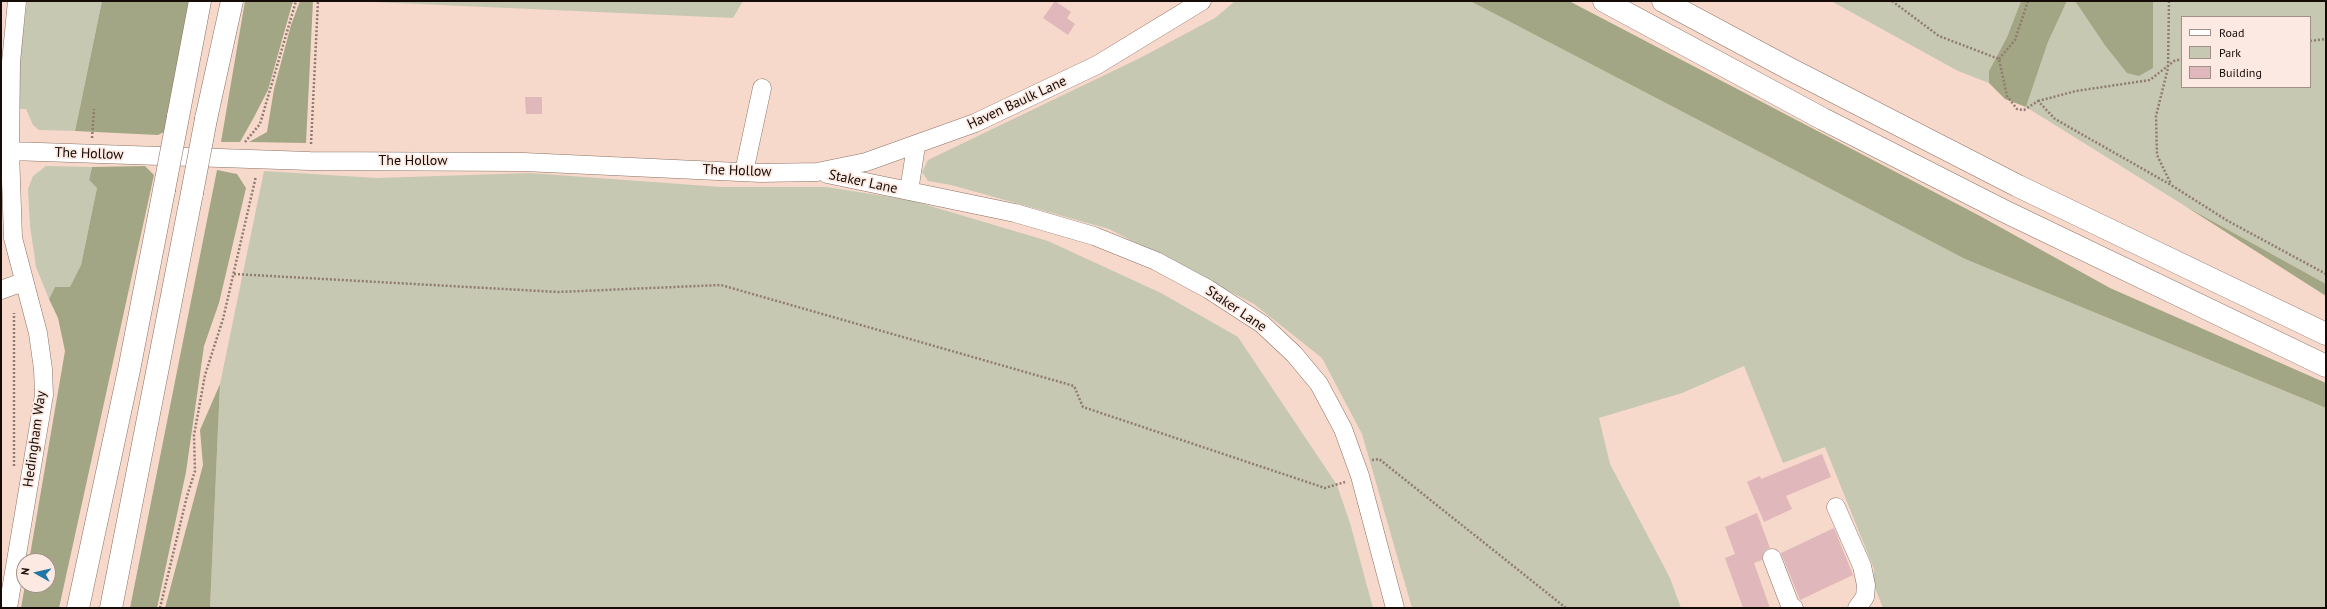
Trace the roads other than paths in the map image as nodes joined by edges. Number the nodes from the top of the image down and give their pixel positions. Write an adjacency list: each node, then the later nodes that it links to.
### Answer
1 (18, 1): 9 (street, Hedingham Way)
2 (200, 1): 19 (highway, bridge)
3 (232, 1): 20 (highway, bridge)
4 (1202, 1): 8 (street, Haven Baulk Lane)
5 (1604, 1): 15 (highway)
6 (1663, 1): 14 (highway)
7 (762, 88): 10 (street)
8 (916, 146): 11 (street, Haven Baulk Lane); 12 (street, Staker Lane)
9 (10, 151): 10 (street, The Hollow); 13 (street, Hedingham Way)
10 (744, 172): 11 (street, The Hollow)
11 (816, 172): 12 (street, Staker Lane)
12 (909, 191): 21 (street, Staker Lane)
13 (12, 286): 18 (street, Hedingham Way)
14 (2326, 334)
15 (2326, 366)
16 (1836, 507): 23 (street)
17 (1772, 558): 22 (street)
18 (8, 608)
19 (78, 608)
20 (112, 608)
21 (1395, 608)
22 (1794, 608)
23 (1857, 608)

